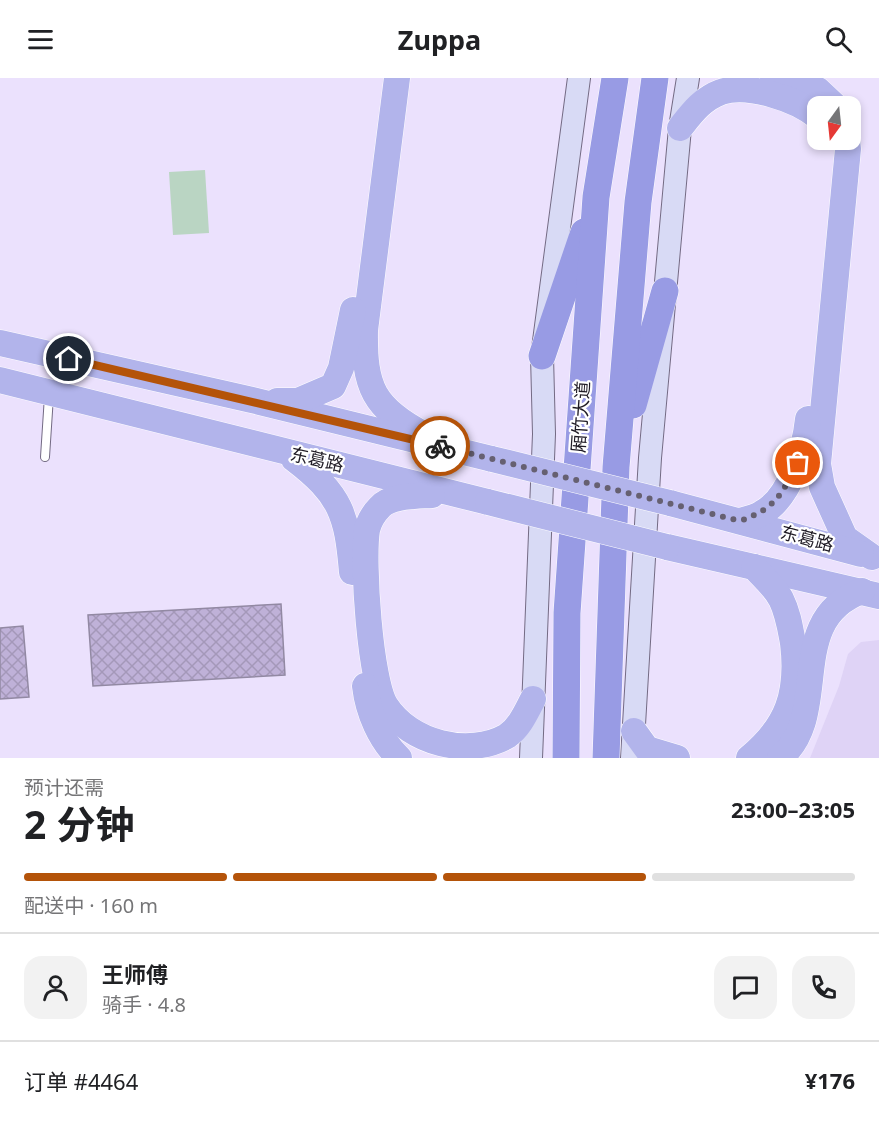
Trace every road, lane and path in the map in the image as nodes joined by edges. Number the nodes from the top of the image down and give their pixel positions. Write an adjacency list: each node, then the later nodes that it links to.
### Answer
1 (386, 78): 19 (main road)
2 (397, 78): 20 (main road)
3 (579, 78): 16 (main road)
4 (615, 78): 13 (highway, 厢竹大道)
5 (655, 78): 23 (highway)
6 (688, 78): 10 (main road)
7 (773, 78): 8 (main road)
8 (824, 96)
9 (807, 110): 10 (main road)
10 (680, 128): 14 (main road)
11 (836, 150): 25 (main road)
12 (848, 150): 26 (main road)
13 (596, 197): 16 (highway); 33 (highway, 厢竹大道)
14 (665, 291): 23 (highway); 30 (main road)
15 (0, 343): 19 (main road, 东葛路)
16 (542, 356): 29 (main road)
17 (0, 380): 18 (main road, 东葛路)
18 (50, 393): 21 (main road, 东葛路); 22 (lane)
19 (252, 400): 20 (main road, 东葛路)
20 (449, 448): 25 (main road, 东葛路, bridge)
21 (286, 453): 24 (main road, 东葛路); 31 (main road)
22 (45, 457)
23 (616, 467): 34 (highway)
24 (456, 493): 27 (main road, 东葛路, bridge); 29 (main road)
25 (740, 521): 26 (main road, 东葛路)
26 (875, 558)
27 (754, 567): 28 (main road, 东葛路); 37 (main road)
28 (871, 593): 38 (main road)
29 (533, 699): 32 (main road)
30 (634, 732): 35 (main road); 36 (main road)
31 (399, 758)
32 (531, 758)
33 (566, 758)
34 (606, 758)
35 (633, 758)
36 (677, 758)
37 (749, 758)
38 (780, 758)

